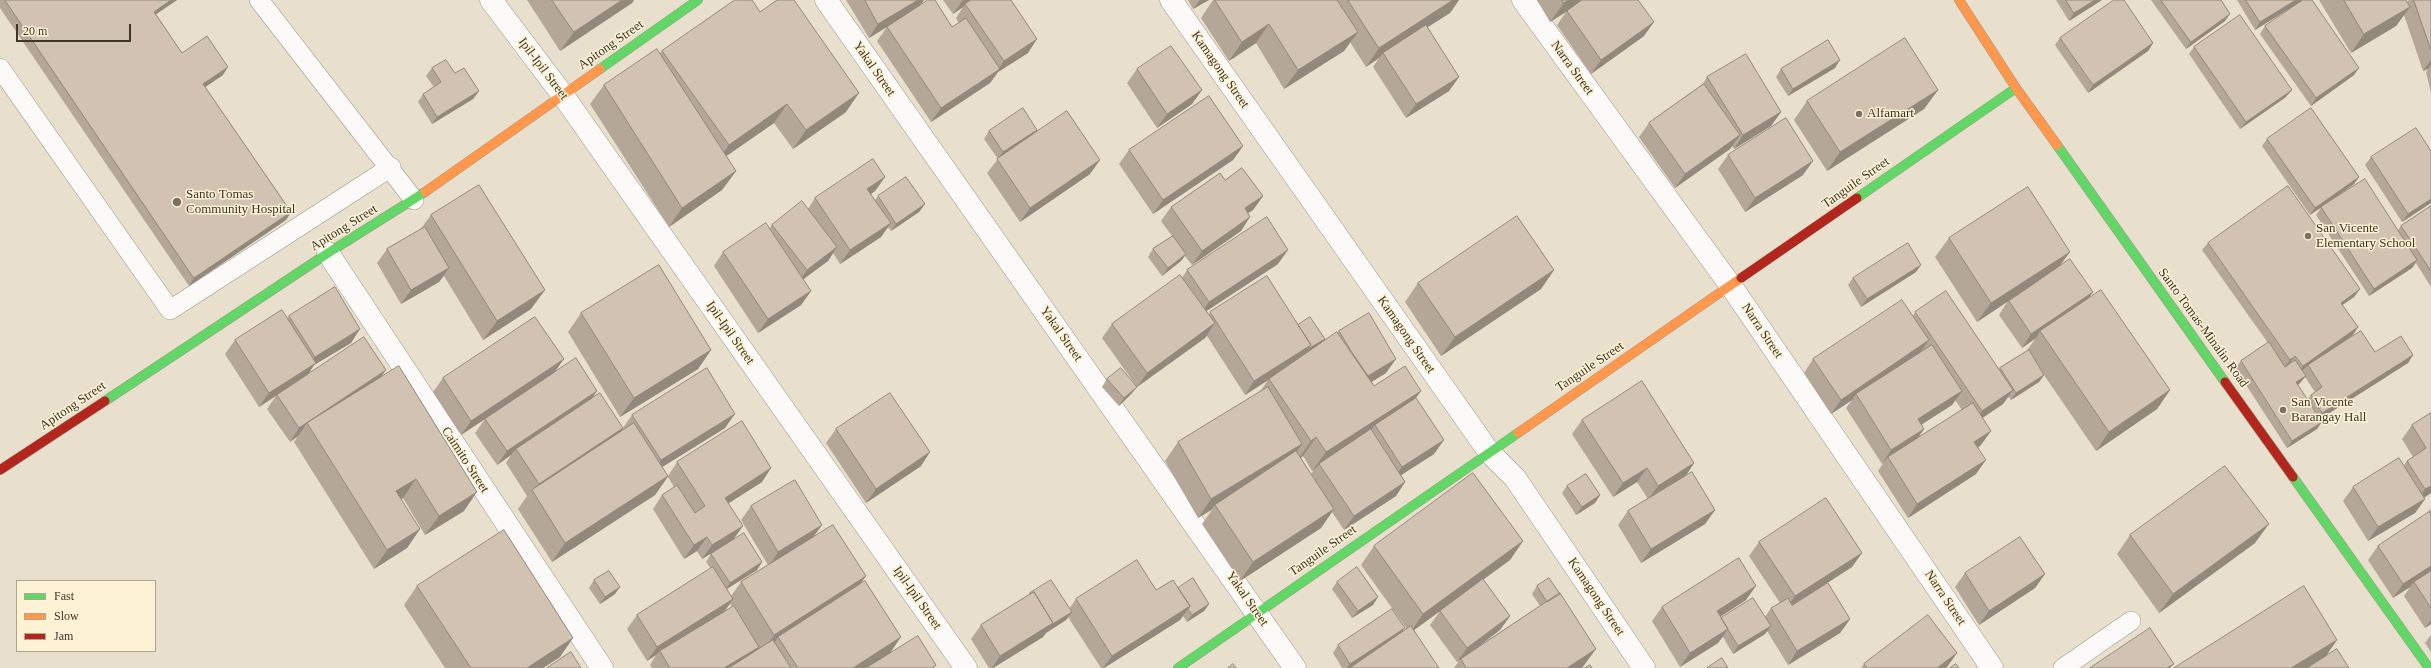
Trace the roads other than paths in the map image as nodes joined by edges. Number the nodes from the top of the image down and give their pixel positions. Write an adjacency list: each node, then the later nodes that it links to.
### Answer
1 (259, 0): 11 (lane)
2 (492, 0): 10 (street, Ipil-Ipil Street)
3 (698, 0): 10 (street, Apitong Street)
4 (826, 0): 17 (street, Yakal Street)
5 (1171, 0): 15 (street, Kamagong Street)
6 (1523, 0): 14 (street, Narra Street)
7 (1959, 0): 9 (street, Santo Tomas-Minalin Road)
8 (0, 68): 11 (lane)
9 (2016, 88): 14 (street, Tanguile Street); 26 (street, Santo Tomas-Minalin Road)
10 (562, 94): 12 (street, Apitong Street); 20 (street, Ipil-Ipil Street)
11 (391, 168): 12 (lane)
12 (414, 200): 13 (street, Apitong Street)
13 (328, 253): 16 (street, Apitong Street); 19 (street, Caimito Street)
14 (1731, 286): 15 (street, Tanguile Street); 24 (street, Narra Street)
15 (1489, 452): 17 (street, Tanguile Street); 23 (street, Kamagong Street)
16 (0, 470)
17 (1256, 612): 21 (street, Tanguile Street); 22 (street, Yakal Street)
18 (2131, 621): 25 (lane)
19 (602, 668)
20 (966, 668)
21 (1178, 668)
22 (1295, 668)
23 (1644, 668)
24 (1992, 668)
25 (2063, 668)
26 (2429, 668)

